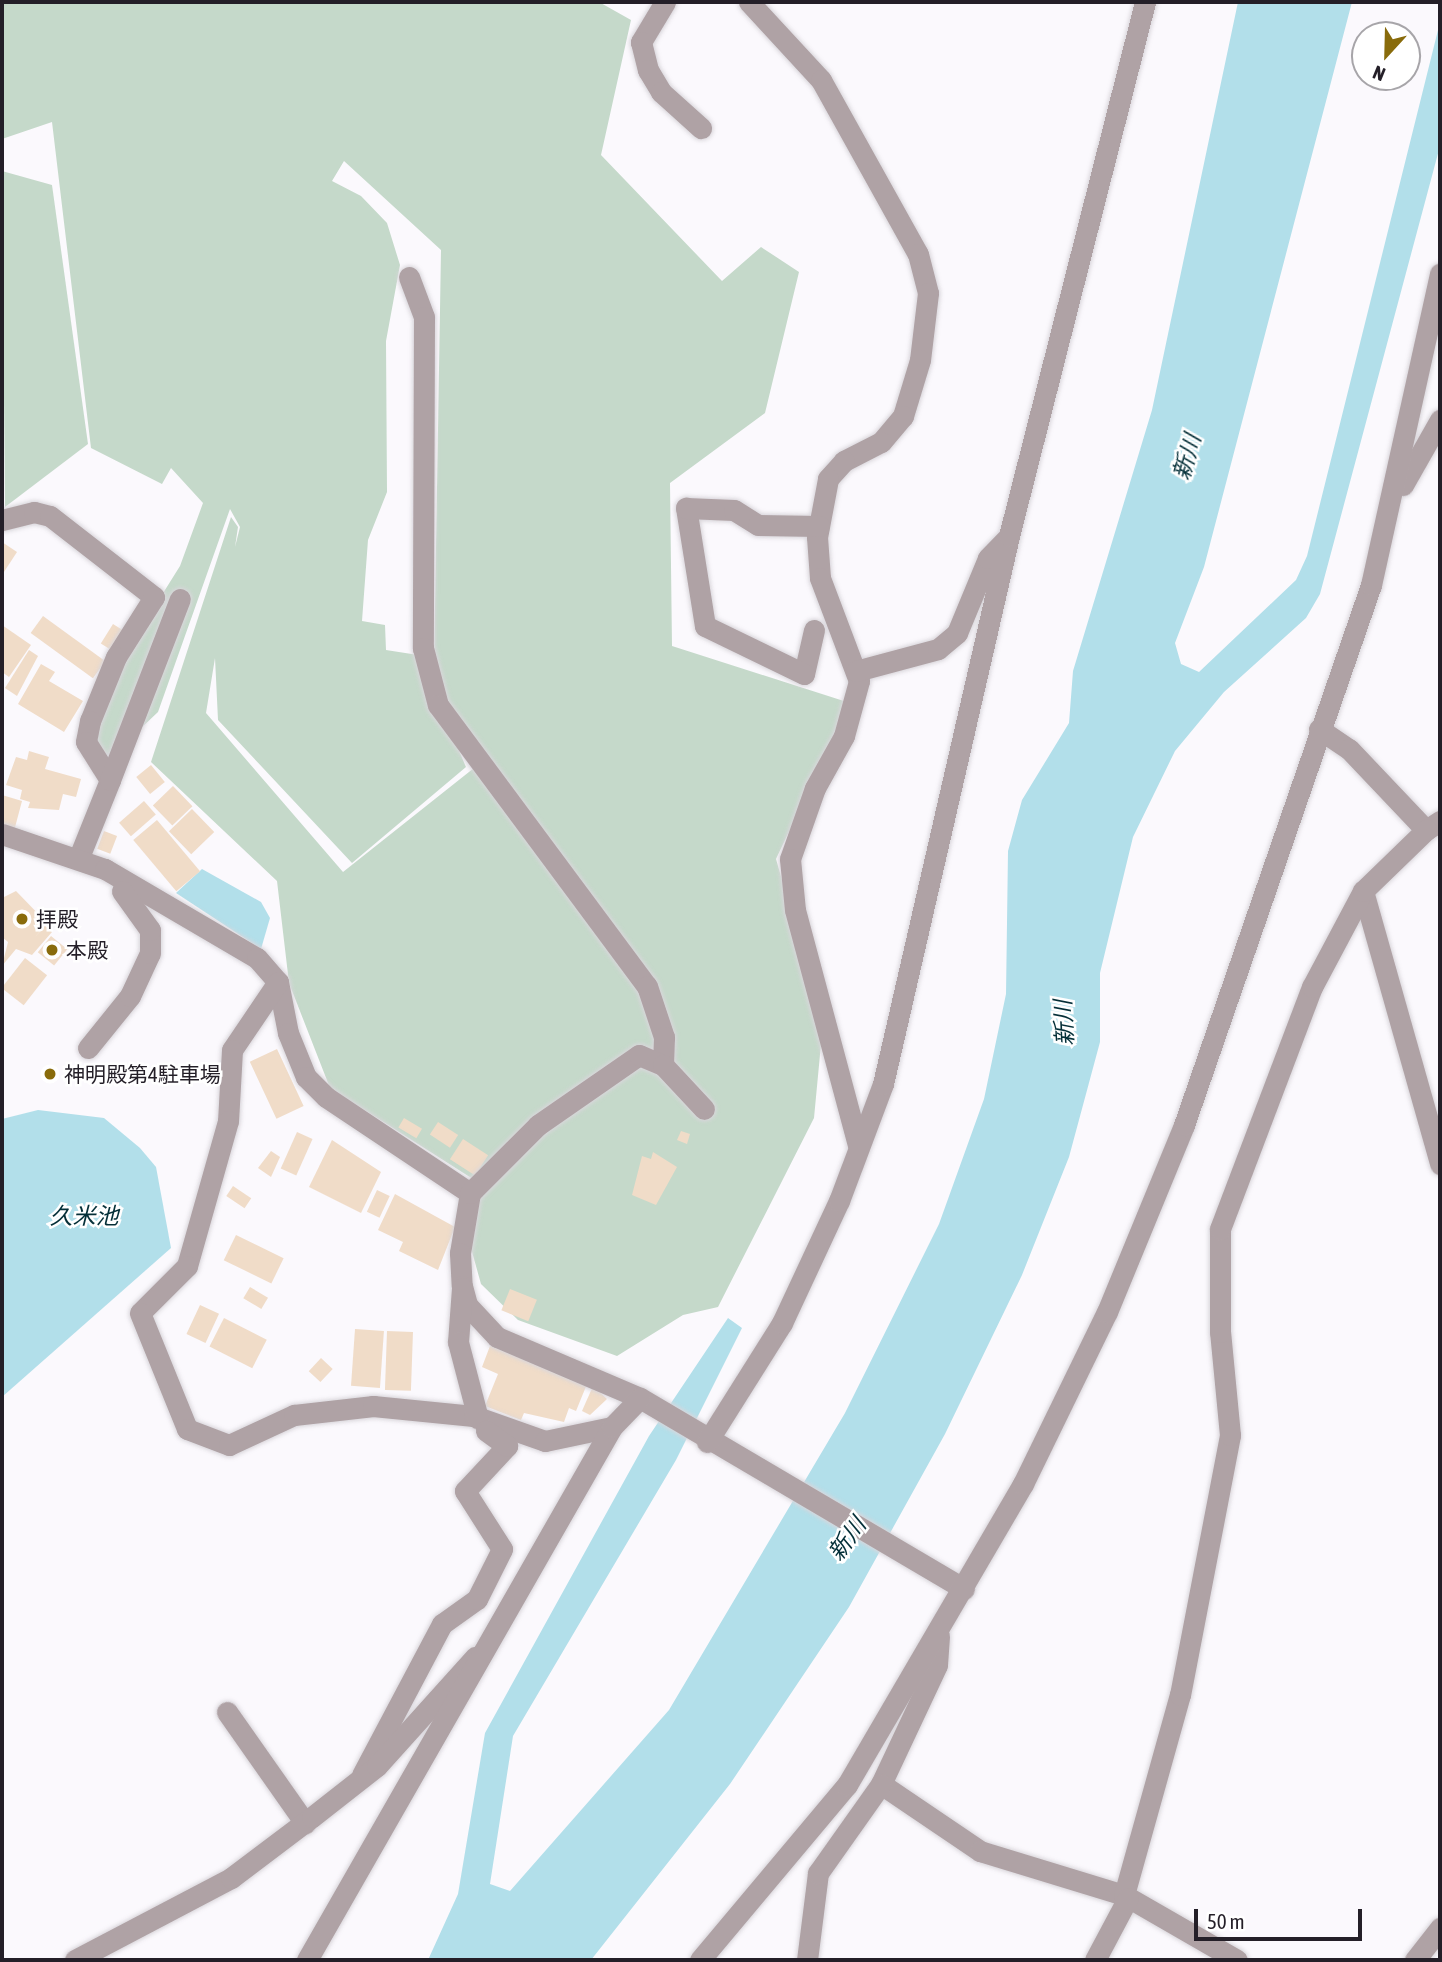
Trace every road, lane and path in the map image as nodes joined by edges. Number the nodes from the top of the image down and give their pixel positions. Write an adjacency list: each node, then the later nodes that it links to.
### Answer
1 (665, 2): 4 (street)
2 (749, 2): 10 (street)
3 (1145, 2): 11 (street)
4 (701, 128)
5 (1440, 274): 8 (street)
6 (409, 277): 24 (street)
7 (1440, 420): 8 (street)
8 (1395, 499): 15 (street)
9 (2, 520): 16 (street)
10 (819, 526): 13 (street); 14 (street)
11 (1009, 536): 14 (street); 26 (street)
12 (180, 599): 16 (street)
13 (814, 630)
14 (856, 671): 26 (street)
15 (1319, 729): 17 (street); 34 (street)
16 (110, 780): 19 (street)
17 (1433, 825): 21 (street)
18 (2, 834): 19 (street)
19 (79, 857): 22 (street)
20 (122, 891): 23 (street)
21 (1363, 891): 27 (street); 41 (street)
22 (278, 982): 28 (street); 31 (street)
23 (88, 1048)
24 (663, 1065): 25 (street); 28 (street)
25 (704, 1109)
26 (858, 1145): 33 (street)
27 (1440, 1164)
28 (470, 1193): 29 (street)
29 (462, 1286): 30 (street); 31 (street)
30 (640, 1398): 32 (street); 33 (street)
31 (476, 1417): 32 (street); 38 (street)
32 (612, 1427): 36 (street)
33 (708, 1442): 34 (street)
34 (956, 1584): 35 (street)
35 (939, 1630): 39 (street); 45 (street)
36 (491, 1645): 38 (street); 44 (street)
37 (227, 1712): 40 (street)
38 (362, 1776): 40 (street)
39 (881, 1784): 41 (street); 46 (street)
40 (305, 1823): 43 (street)
41 (1126, 1897): 47 (street); 48 (street)
42 (1440, 1928): 49 (street)
43 (77, 1960)
44 (307, 1960)
45 (700, 1960)
46 (807, 1960)
47 (1095, 1960)
48 (1237, 1960)
49 (1415, 1960)

